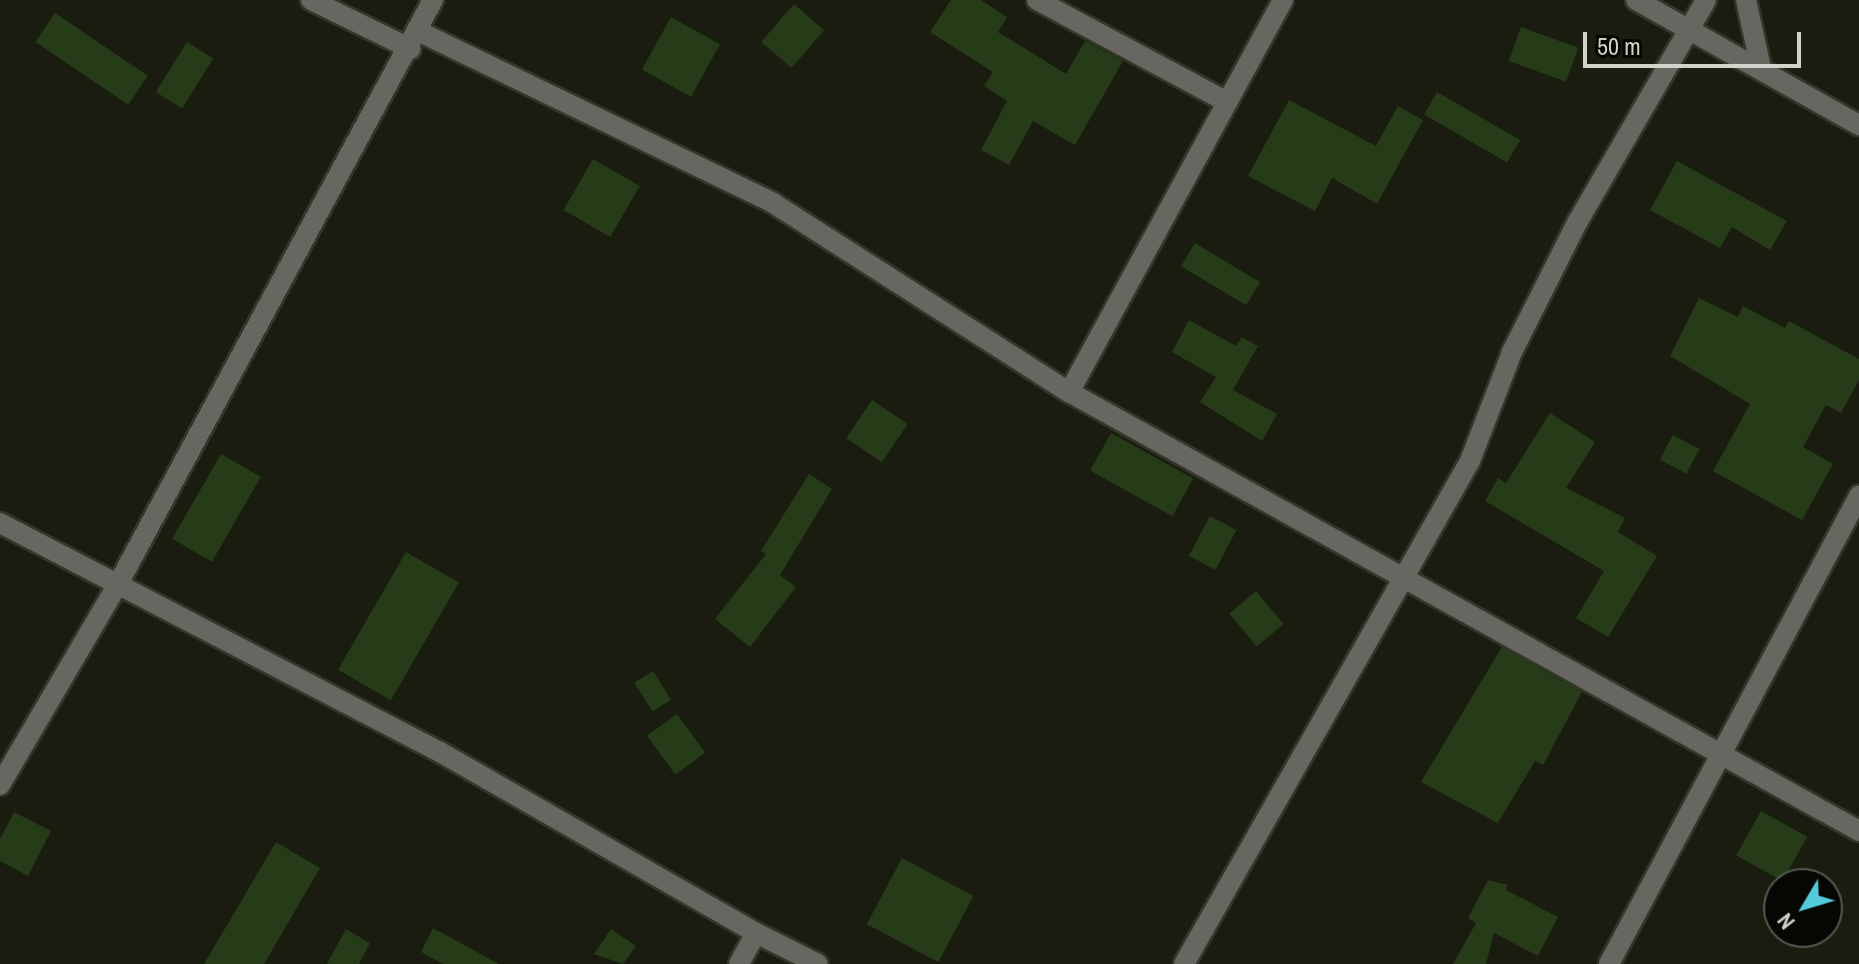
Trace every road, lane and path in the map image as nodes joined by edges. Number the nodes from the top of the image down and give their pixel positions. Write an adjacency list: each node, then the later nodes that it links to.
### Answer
1 (311, 0): 9 (street)
2 (433, 0): 9 (street)
3 (1037, 0): 11 (street)
4 (1283, 0): 11 (street)
5 (1636, 0): 8 (street)
6 (1706, 0): 8 (street)
7 (1746, 0): 10 (street)
8 (1687, 29): 10 (street); 16 (street)
9 (415, 40): 13 (street); 17 (street)
10 (1761, 68): 12 (street)
11 (1227, 102): 13 (street)
12 (1859, 125)
13 (1069, 392): 16 (street)
14 (1859, 496): 18 (street)
15 (0, 523): 17 (street)
16 (1404, 578): 18 (street); 24 (street)
17 (118, 584): 19 (street); 21 (street)
18 (1724, 755): 20 (street); 25 (street)
19 (0, 785)
20 (1859, 831)
21 (756, 933): 22 (street); 23 (street)
22 (739, 964)
23 (818, 964)
24 (1184, 964)
25 (1609, 964)

